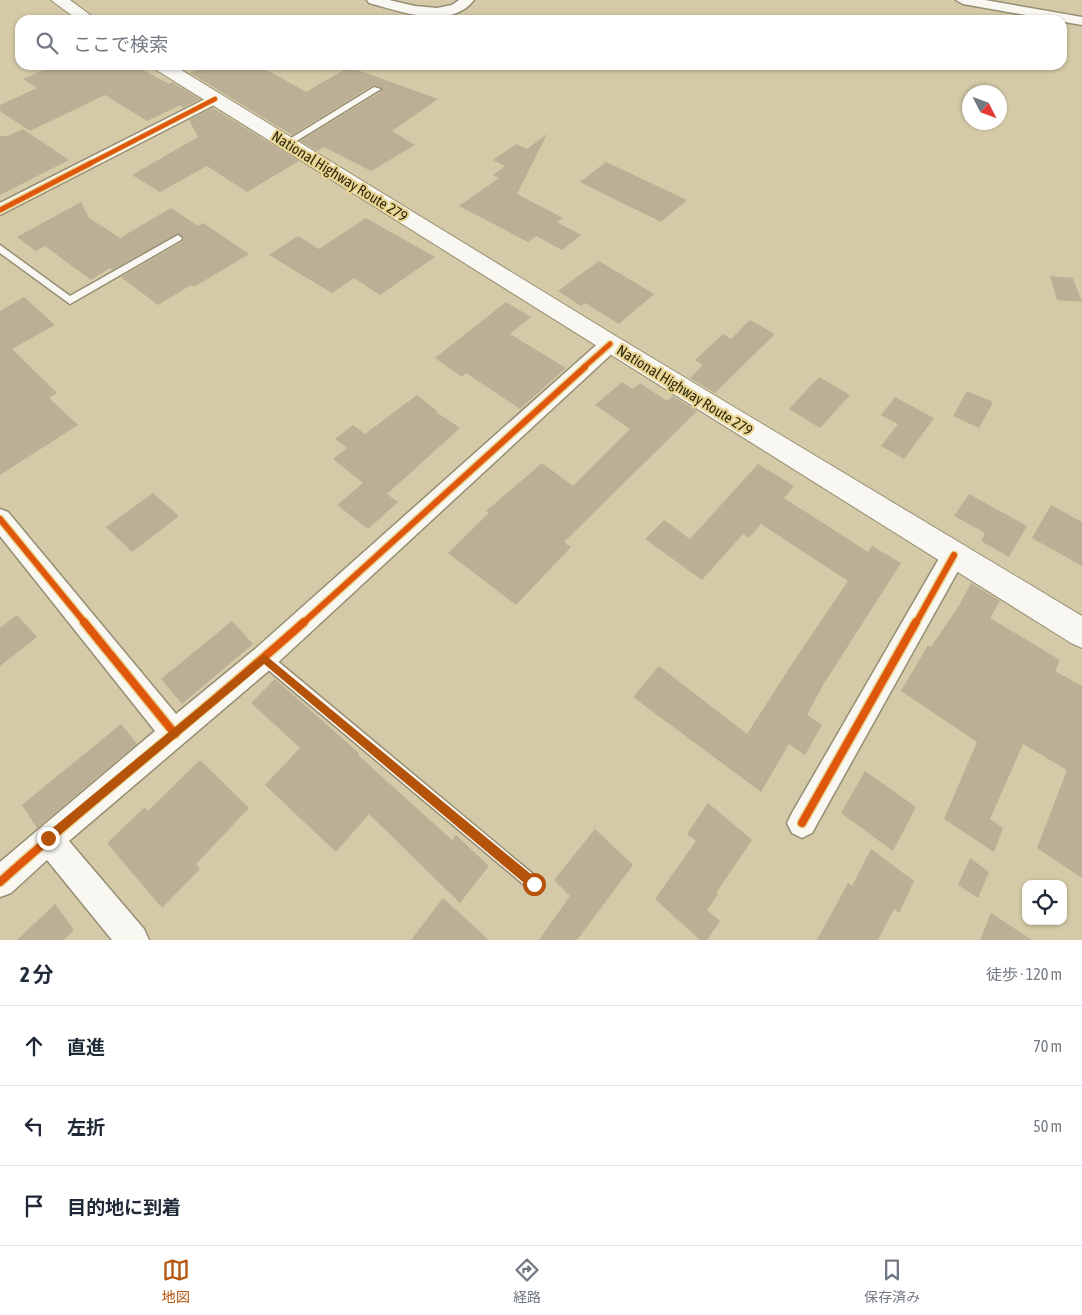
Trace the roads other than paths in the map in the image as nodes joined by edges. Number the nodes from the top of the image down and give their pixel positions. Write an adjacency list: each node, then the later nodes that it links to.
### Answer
1 (59, 0): 5 (highway)
2 (374, 0): 3 (street)
3 (467, 0)
4 (964, 0): 6 (street)
5 (82, 15)
6 (1048, 15)
7 (1067, 18): 8 (street)
8 (1082, 21)
9 (169, 70): 11 (highway, National Highway Route 279)
10 (377, 89): 12 (lane)
11 (216, 99): 12 (highway, National Highway Route 279); 13 (street)
12 (286, 143): 16 (highway, National Highway Route 279)
13 (0, 210)
14 (178, 238): 15 (lane)
15 (0, 248)
16 (610, 344): 18 (highway, National Highway Route 279); 20 (street)
17 (0, 519): 21 (street)
18 (954, 555): 19 (highway, National Highway Route 279); 22 (street)
19 (1082, 633)
20 (264, 658): 21 (street); 25 (lane)
21 (175, 734): 23 (street)
22 (802, 823)
23 (48, 838): 24 (street); 26 (street)
24 (0, 882)
25 (534, 884)
26 (133, 940)

